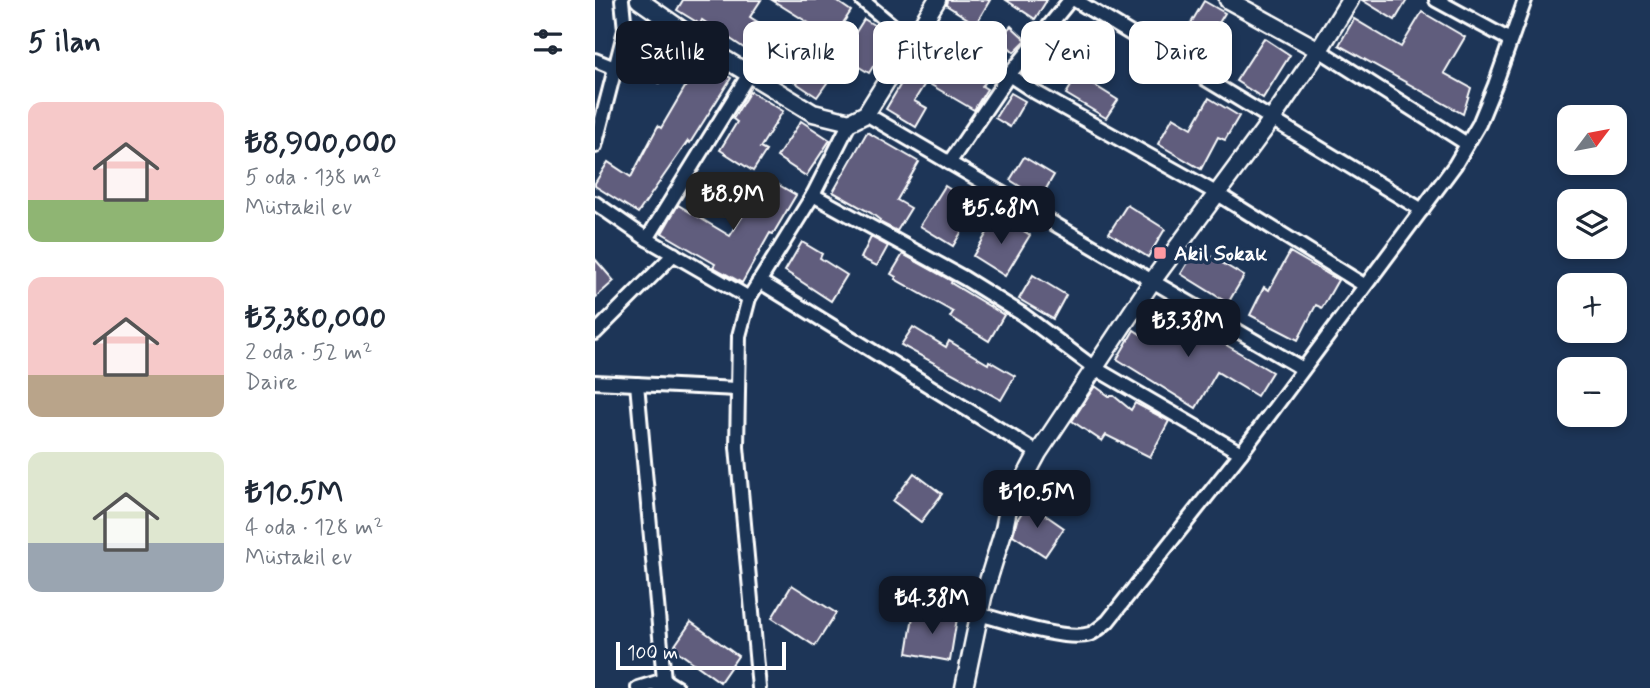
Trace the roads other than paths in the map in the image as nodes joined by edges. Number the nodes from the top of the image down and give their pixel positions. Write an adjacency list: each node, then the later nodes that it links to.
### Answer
1 (622, 0): 10 (street)
2 (639, 0): 17 (street)
3 (862, 0): 11 (street)
4 (937, 0): 12 (street)
5 (1073, 0): 19 (street); 24 (street)
6 (1228, 0): 14 (street)
7 (1350, 0): 14 (street)
8 (1436, 0): 13 (street)
9 (1525, 0): 13 (street)
10 (624, 21)
11 (887, 21)
12 (924, 21)
13 (1510, 40): 26 (street)
14 (1319, 50): 24 (street); 26 (street)
15 (595, 61): 16 (street)
16 (616, 69)
17 (743, 71)
18 (616, 72): 27 (street)
19 (1009, 75): 28 (street); 29 (street)
20 (743, 82): 33 (street)
21 (765, 84): 25 (street)
22 (884, 84): 23 (street)
23 (866, 114): 25 (street); 28 (street)
24 (1272, 119): 29 (street); 32 (street)
25 (850, 122): 30 (street)
26 (1467, 144): 32 (street)
27 (595, 146)
28 (949, 163): 35 (street)
29 (1216, 193): 35 (street); 37 (street)
30 (813, 195): 36 (street); 40 (street)
31 (595, 203): 33 (street)
32 (1422, 210): 37 (street)
33 (647, 239): 34 (street)
34 (674, 254): 38 (street); 39 (street)
35 (1153, 280): 40 (street); 41 (street)
36 (759, 281): 38 (street); 45 (street)
37 (1364, 285): 41 (street)
38 (749, 298): 44 (street)
39 (595, 333)
40 (1093, 366): 45 (street); 46 (street)
41 (1303, 369): 46 (street)
42 (595, 382): 43 (street)
43 (637, 384): 44 (street); 48 (street)
44 (737, 388): 51 (street)
45 (1038, 453): 47 (street)
46 (1241, 453): 47 (street)
47 (979, 614): 52 (street)
48 (662, 684): 49 (street); 50 (street)
49 (638, 688)
50 (677, 688)
51 (759, 688)
52 (964, 688)

